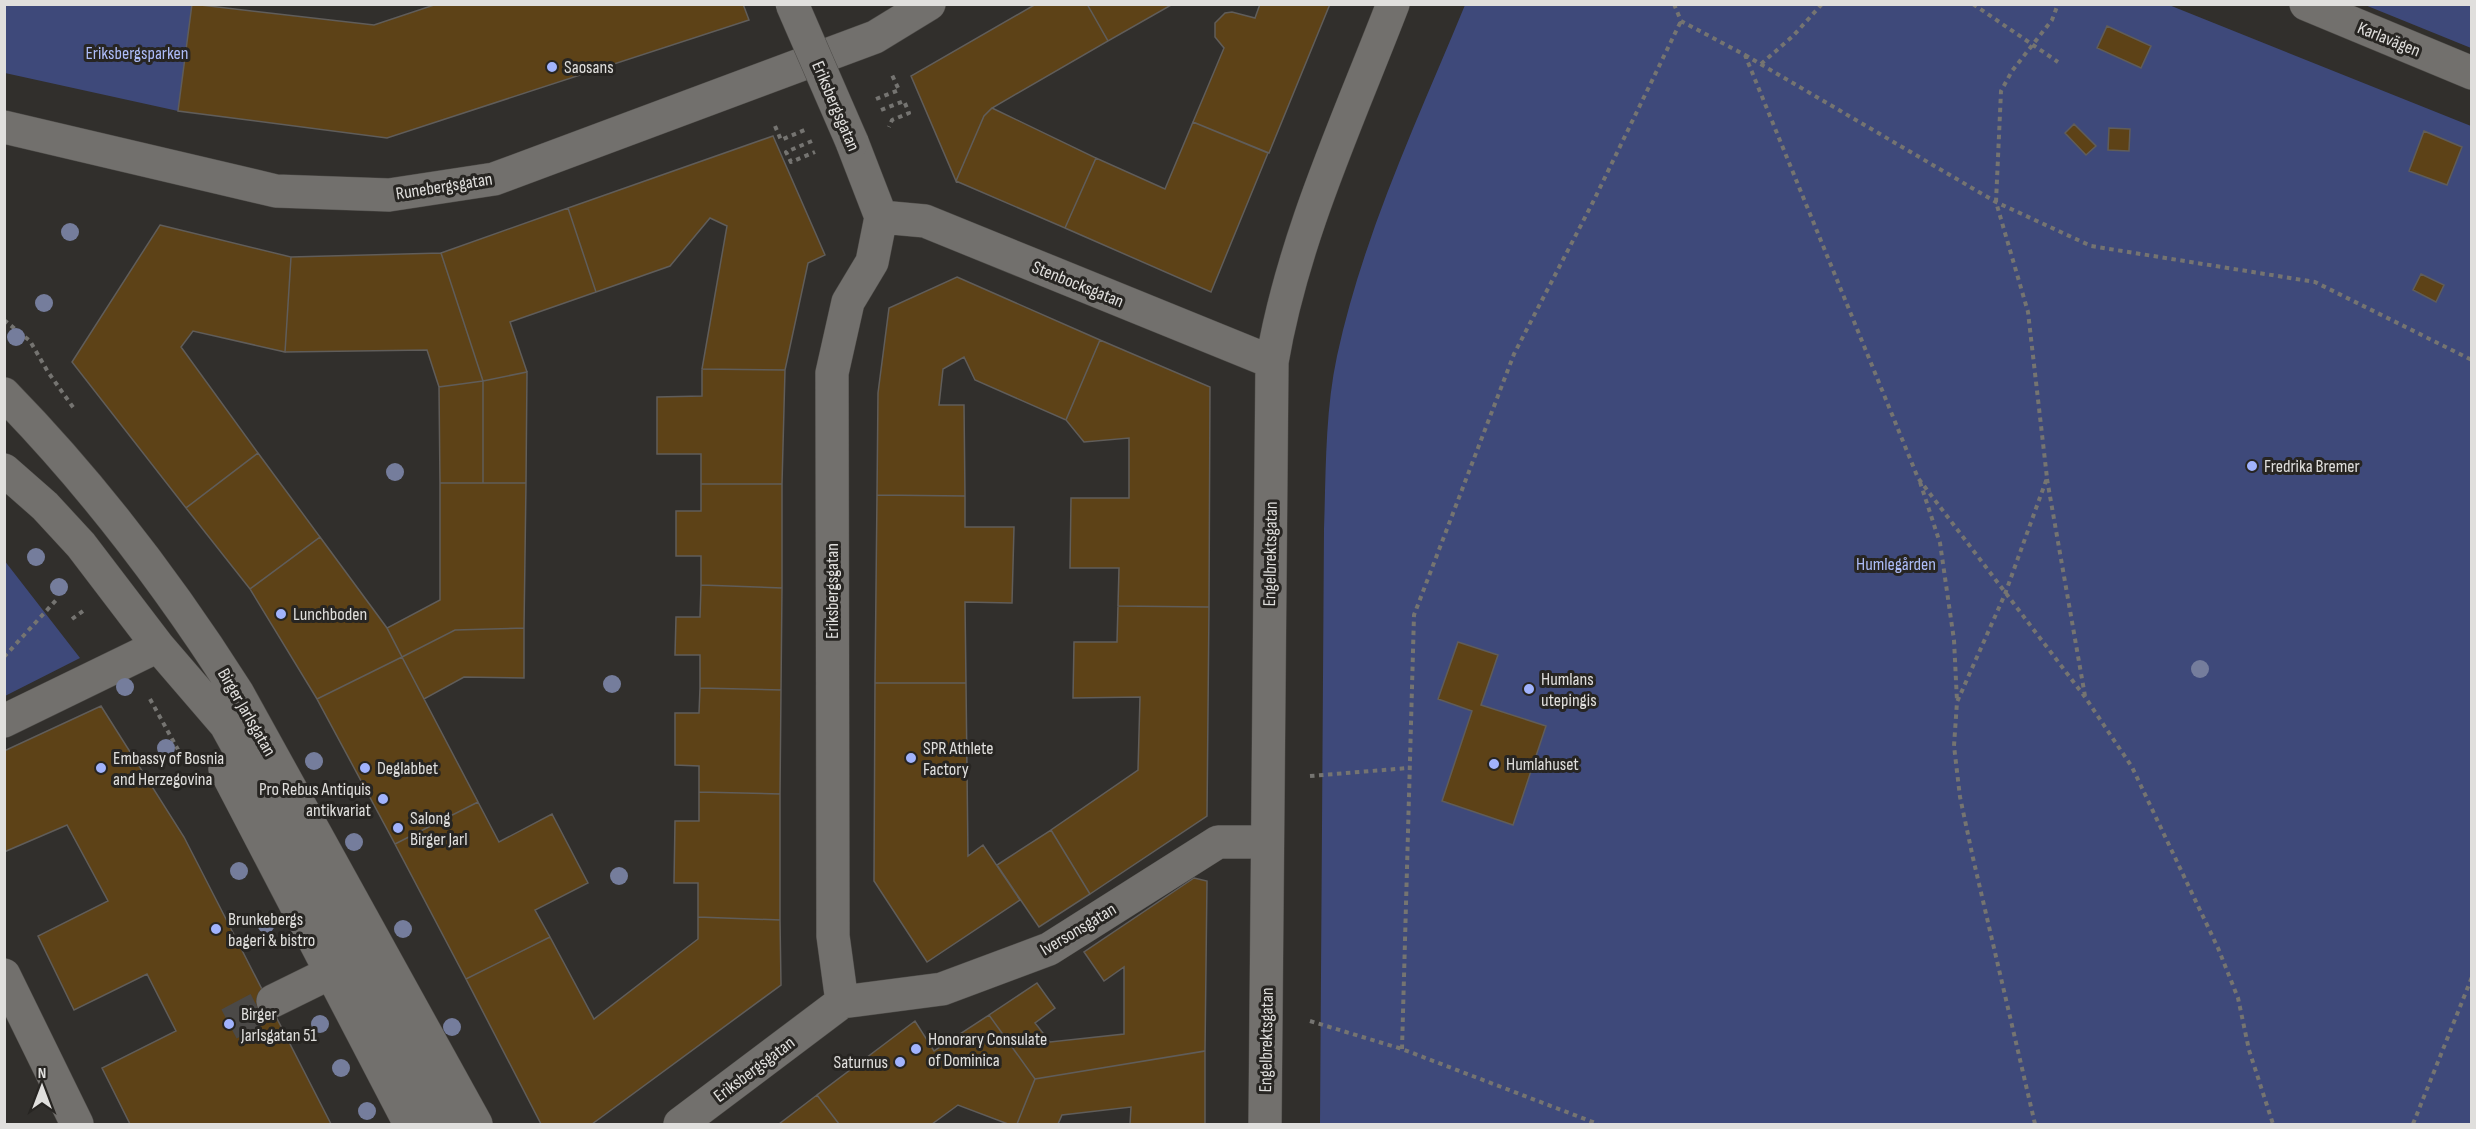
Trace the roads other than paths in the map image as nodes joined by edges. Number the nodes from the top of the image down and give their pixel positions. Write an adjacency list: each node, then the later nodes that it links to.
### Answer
1 (792, 4): 7 (street, Eriksbergsgatan, bridge)
2 (929, 4): 6 (street, Runebergsgatan)
3 (1393, 4): 8 (street, Engelbrektsgatan)
4 (2306, 4): 5 (street, Karlavägen)
5 (2472, 73)
6 (4, 127)
7 (881, 217): 8 (street, Stenbocksgatan); 17 (street, Eriksbergsgatan)
8 (1272, 362): 13 (street, Engelbrektsgatan)
9 (4, 394): 21 (street, Birger Jarlsgatan)
10 (4, 470): 11 (street, Birger Jarlsgatan)
11 (158, 646): 12 (street); 14 (street, Birger Jarlsgatan); 20 (street, Birger Jarlsgatan)
12 (4, 721)
13 (1266, 842): 17 (street, Iversonsgatan); 23 (street, Engelbrektsgatan)
14 (330, 973): 16 (street); 19 (street, Birger Jarlsgatan)
15 (4, 975): 18 (street)
16 (273, 1001)
17 (842, 1002): 22 (street, Eriksbergsgatan)
18 (77, 1125)
19 (410, 1125)
20 (445, 1125)
21 (476, 1125)
22 (680, 1125)
23 (1265, 1125)

